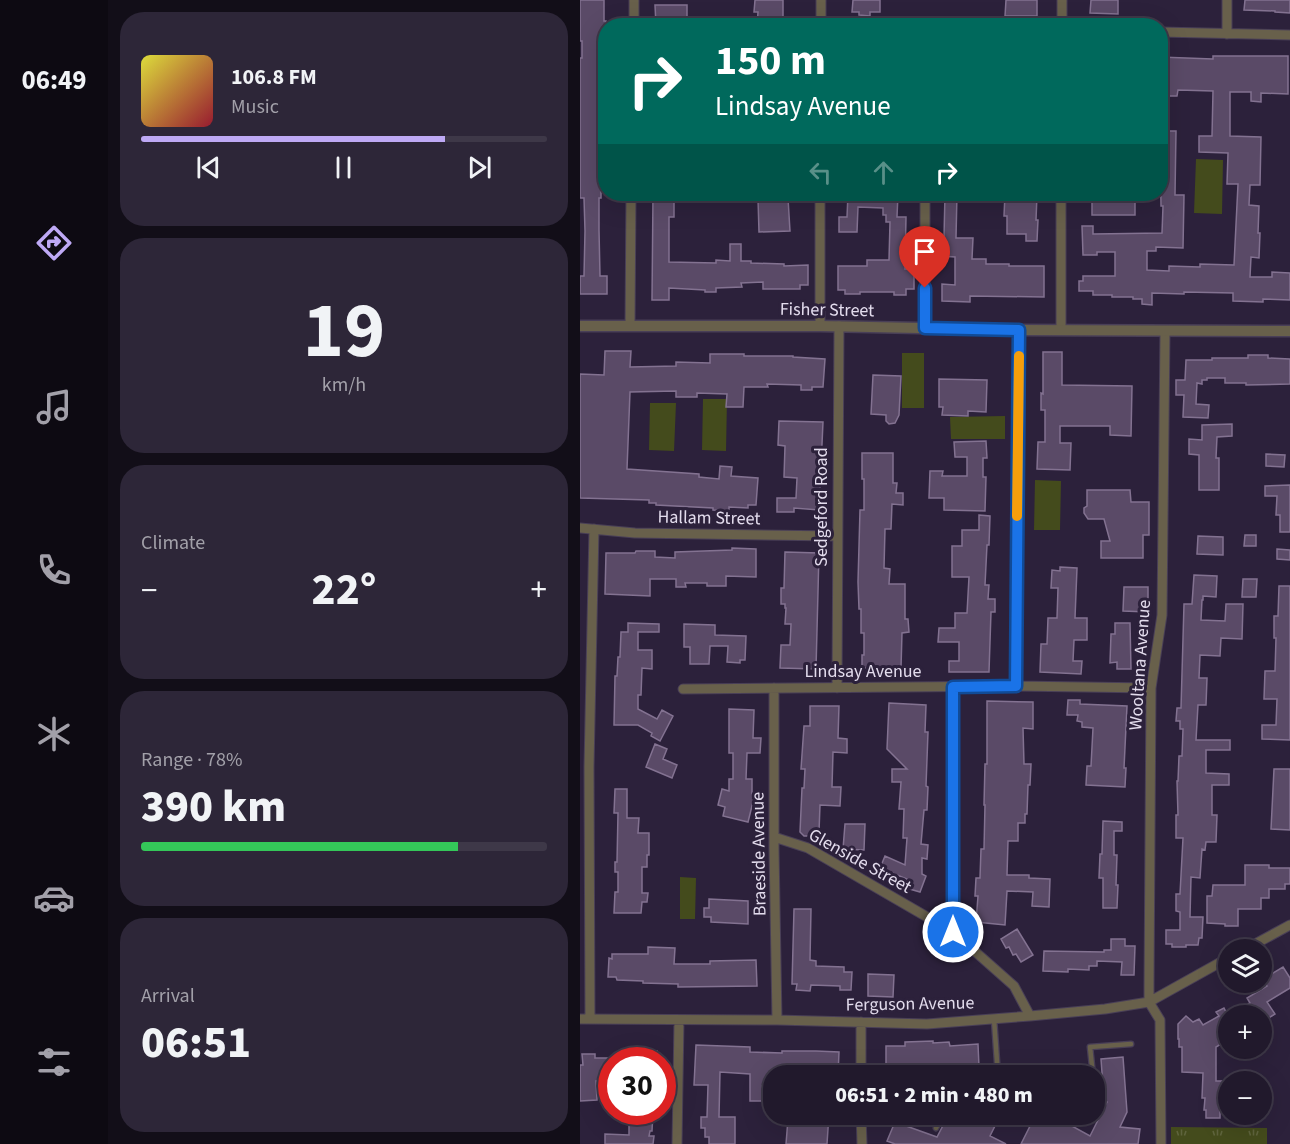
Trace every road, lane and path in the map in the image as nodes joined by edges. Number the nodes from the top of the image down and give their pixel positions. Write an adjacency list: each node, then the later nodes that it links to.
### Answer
1 (634, 0): 5 (street)
2 (821, 0): 6 (street)
3 (1062, 0): 7 (street)
4 (1228, 0): 9 (street)
5 (634, 18)
6 (821, 18)
7 (1062, 18)
8 (1168, 32): 9 (street)
9 (1227, 34): 10 (street)
10 (1290, 35)
11 (631, 201): 16 (street)
12 (820, 201): 17 (street)
13 (925, 201): 19 (street)
14 (1061, 201): 21 (street)
15 (580, 326): 16 (street, Fisher Street)
16 (630, 326): 17 (street, Fisher Street)
17 (820, 326): 18 (street, Fisher Street)
18 (839, 326): 19 (street, Fisher Street); 26 (street, Sedgeford Road)
19 (925, 328): 20 (street, Fisher Street)
20 (1019, 330): 21 (street, Fisher Street); 27 (street)
21 (1061, 330): 22 (street, Fisher Street)
22 (1165, 331): 23 (street, Fisher Street); 31 (street, Wooltana Avenue)
23 (1290, 331)
24 (580, 528): 25 (street, Hallam Street)
25 (594, 529): 26 (street, Hallam Street); 33 (street)
26 (837, 536): 30 (street, Sedgeford Road)
27 (1016, 686): 28 (street, Lindsay Avenue); 31 (street, Lindsay Avenue)
28 (953, 687): 30 (street, Lindsay Avenue); 36 (street)
29 (774, 688): 30 (street, Lindsay Avenue); 32 (street, Lindsay Avenue); 34 (street, Braeside Avenue)
30 (837, 688)
31 (1151, 688): 39 (street, Wooltana Avenue)
32 (683, 689)
33 (584, 766): 41 (street)
34 (774, 837): 36 (street, Glenside Street); 44 (street, Braeside Avenue)
35 (1290, 925): 37 (street)
36 (953, 932): 40 (street, Glenside Street)
37 (1264, 939)
38 (1218, 964): 39 (street, Ferguson Avenue)
39 (1149, 1002): 40 (street, Ferguson Avenue); 55 (street)
40 (1030, 1016): 42 (street, Ferguson Avenue)
41 (585, 1019): 43 (street, Ferguson Avenue)
42 (994, 1019): 45 (street, Ferguson Avenue); 48 (lane)
43 (679, 1020): 44 (street, Ferguson Avenue); 53 (street)
44 (777, 1020): 45 (street, Ferguson Avenue)
45 (861, 1022): 47 (street)
46 (1131, 1044): 49 (lane)
47 (861, 1065)
48 (997, 1065)
49 (1092, 1065)
50 (862, 1125): 54 (street)
51 (938, 1125): 52 (lane)
52 (936, 1128)
53 (677, 1144)
54 (862, 1144)
55 (1161, 1144)

